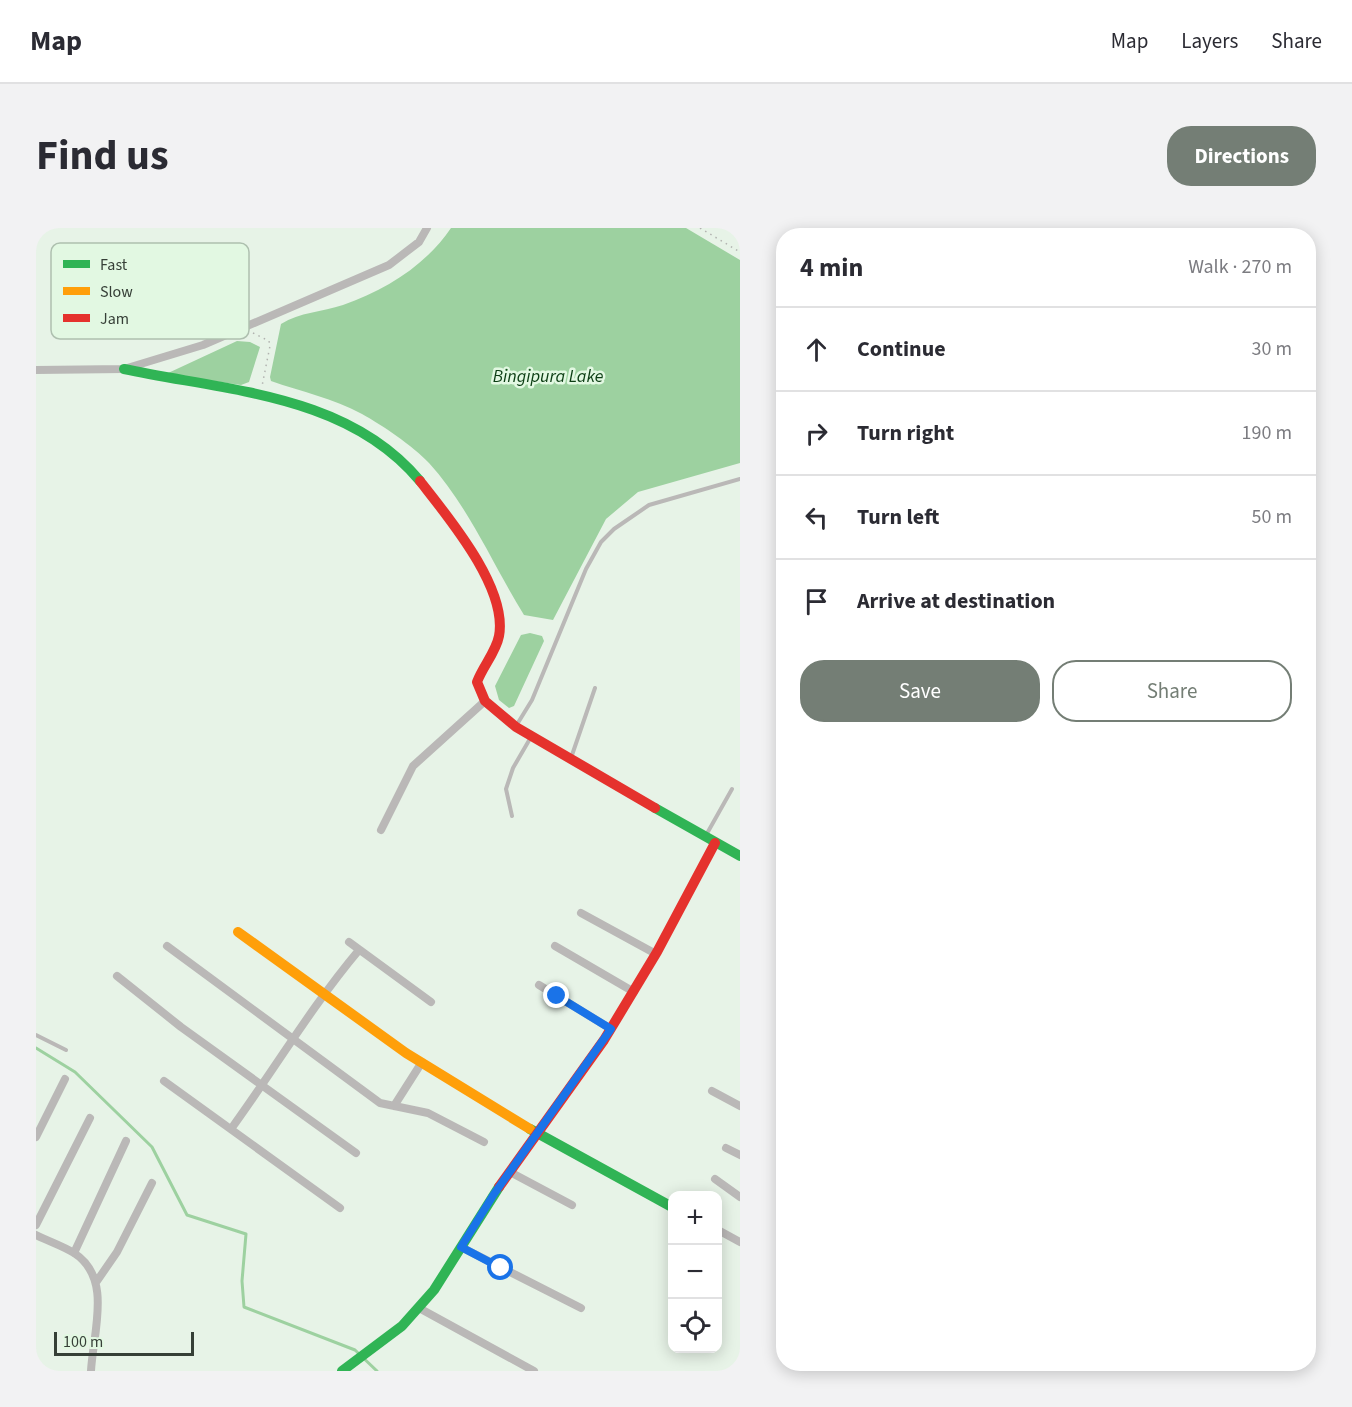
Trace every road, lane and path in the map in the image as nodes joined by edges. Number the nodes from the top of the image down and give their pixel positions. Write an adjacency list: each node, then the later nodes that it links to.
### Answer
1 (427, 228): 4 (street)
2 (700, 228): 3 (path)
3 (740, 252)
4 (249, 325)
5 (249, 332): 9 (path)
6 (216, 339): 7 (street)
7 (124, 369): 8 (street); 9 (street)
8 (36, 370)
9 (260, 395): 12 (street)
10 (740, 479): 13 (lane)
11 (595, 688): 15 (lane)
12 (485, 701): 13 (street); 18 (street)
13 (516, 727): 14 (street)
14 (532, 737): 15 (street); 17 (lane)
15 (570, 760): 19 (street)
16 (732, 789): 19 (lane)
17 (512, 816)
18 (381, 830)
19 (710, 840): 20 (street); 27 (street)
20 (740, 856)
21 (582, 913): 27 (street)
22 (237, 932): 31 (street)
23 (349, 942): 26 (street)
24 (167, 946): 35 (street)
25 (555, 946): 30 (street)
26 (359, 950): 31 (street); 32 (street)
27 (656, 954): 30 (street)
28 (117, 976): 40 (street)
29 (539, 985): 33 (street)
30 (634, 992): 33 (street)
31 (323, 993): 35 (street); 37 (street)
32 (431, 1002)
33 (611, 1029): 46 (street)
34 (36, 1035): 36 (lane)
35 (291, 1039): 40 (street); 42 (street)
36 (66, 1050)
37 (422, 1062): 42 (street); 46 (street)
38 (65, 1079): 47 (street)
39 (164, 1081): 45 (street)
40 (264, 1085): 45 (street); 51 (street)
41 (712, 1091): 43 (street)
42 (394, 1106): 49 (street)
43 (740, 1107)
44 (90, 1118): 60 (street)
45 (231, 1129): 59 (street)
46 (537, 1133): 53 (street); 58 (street)
47 (36, 1137)
48 (126, 1141): 65 (street)
49 (484, 1142)
50 (726, 1148): 52 (street)
51 (356, 1153)
52 (740, 1155)
53 (510, 1172): 57 (street); 64 (street)
54 (715, 1179): 56 (street)
55 (152, 1182): 66 (street)
56 (740, 1197)
57 (572, 1205)
58 (668, 1205)
59 (340, 1208)
60 (36, 1225)
61 (722, 1233): 63 (street)
62 (36, 1234): 65 (street)
63 (740, 1242)
64 (461, 1247): 67 (street); 68 (street)
65 (74, 1253): 66 (street)
66 (97, 1281): 70 (street)
67 (419, 1308): 69 (street); 71 (street)
68 (580, 1308)
69 (344, 1369)
70 (91, 1371)
71 (534, 1371)

